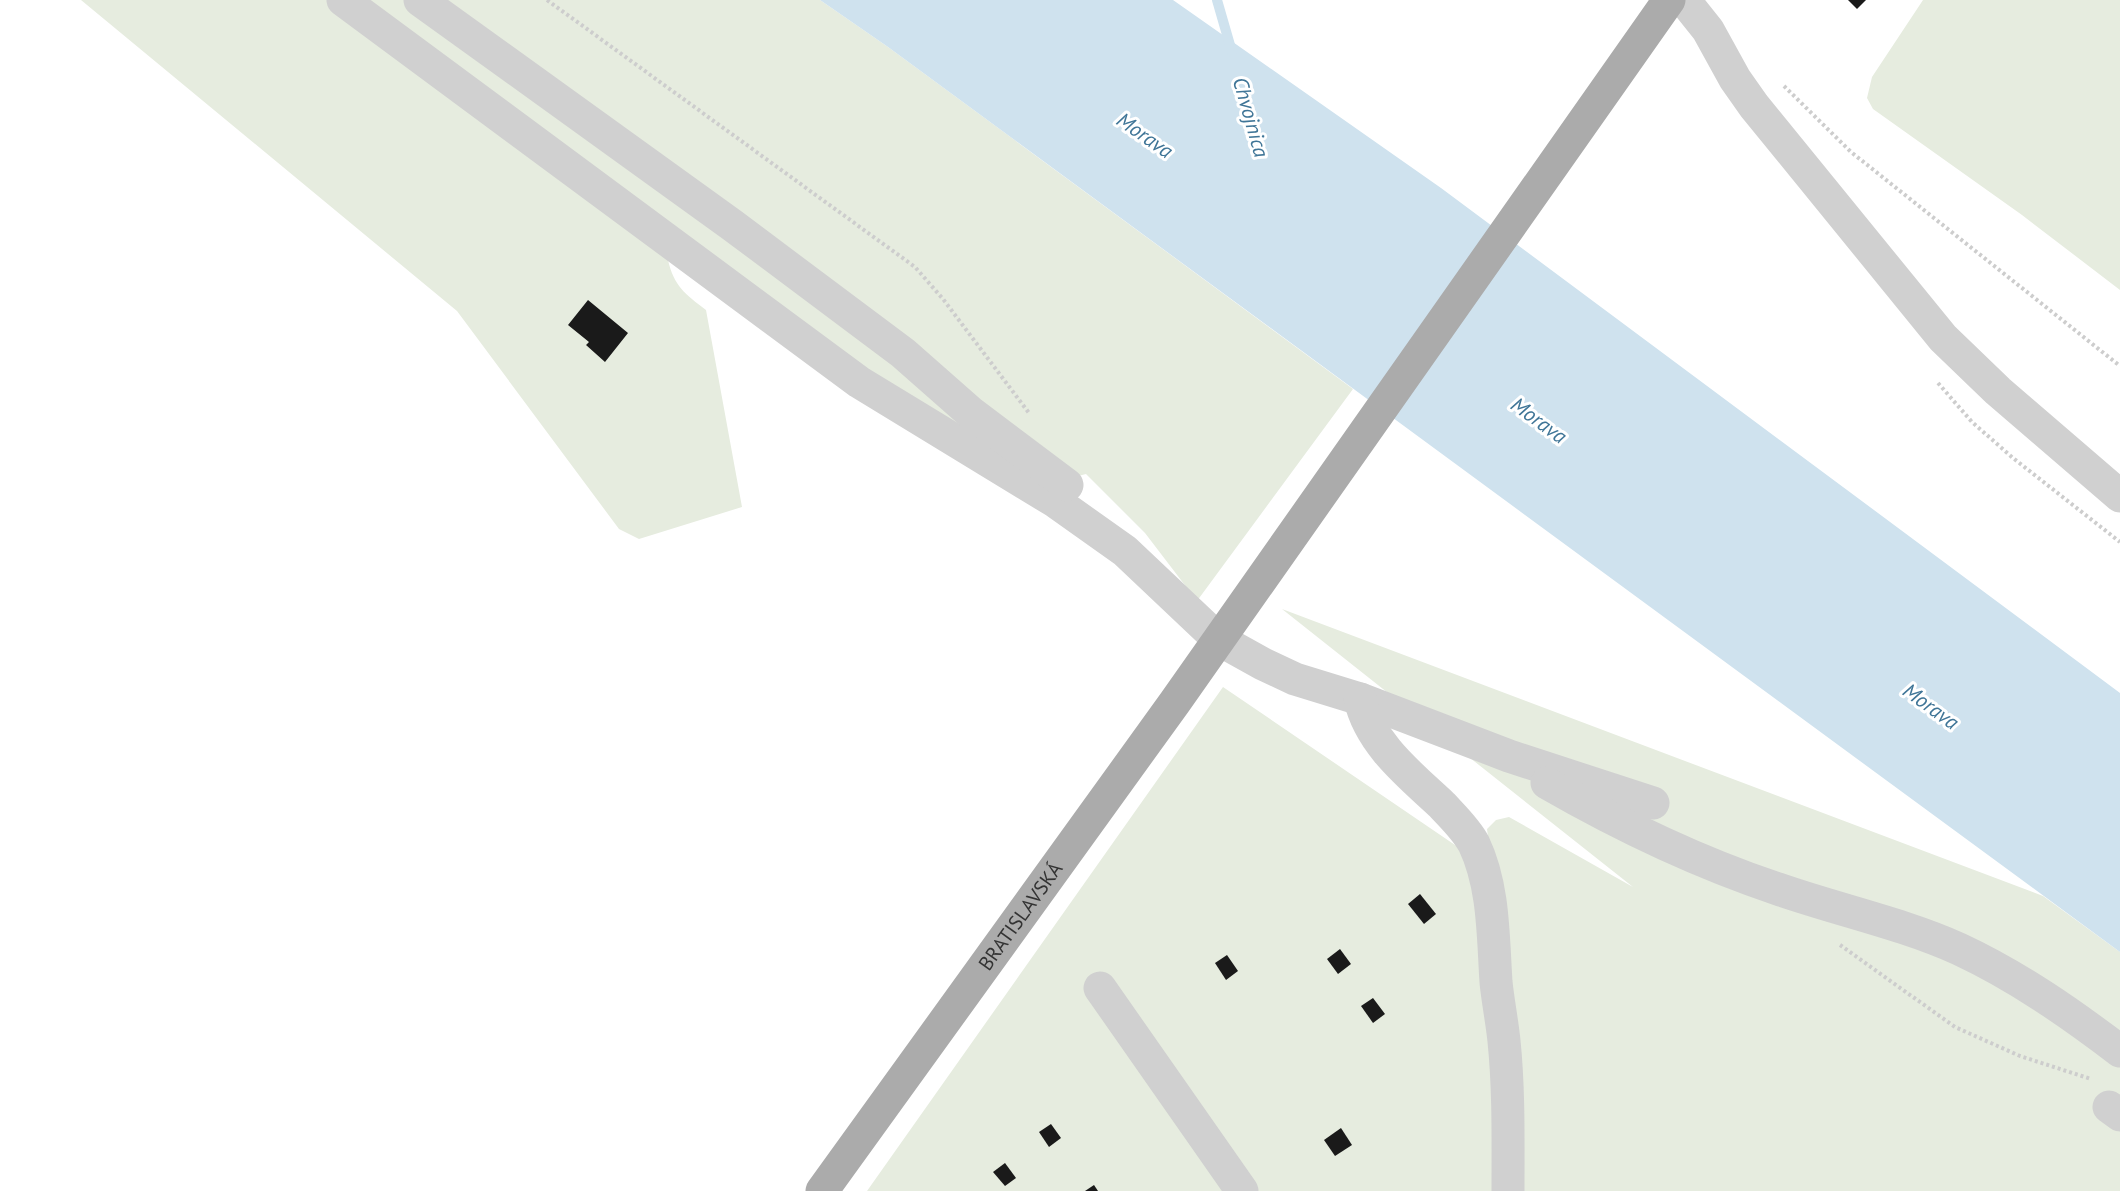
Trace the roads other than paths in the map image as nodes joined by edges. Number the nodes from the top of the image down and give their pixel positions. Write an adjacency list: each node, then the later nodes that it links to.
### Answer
1 (343, 0): 5 (lane)
2 (420, 0): 5 (lane)
3 (1672, 4): 4 (lane); 6 (main road, BRATISLAVSKÁ)
4 (2120, 496)
5 (1125, 551): 6 (lane)
6 (1218, 639): 7 (lane); 12 (main road, BRATISLAVSKÁ)
7 (1360, 699): 8 (lane); 14 (lane)
8 (1509, 756): 9 (lane); 11 (lane)
9 (1653, 803)
10 (1100, 988): 13 (lane)
11 (2120, 1051)
12 (822, 1191)
13 (1242, 1191)
14 (1508, 1191)

